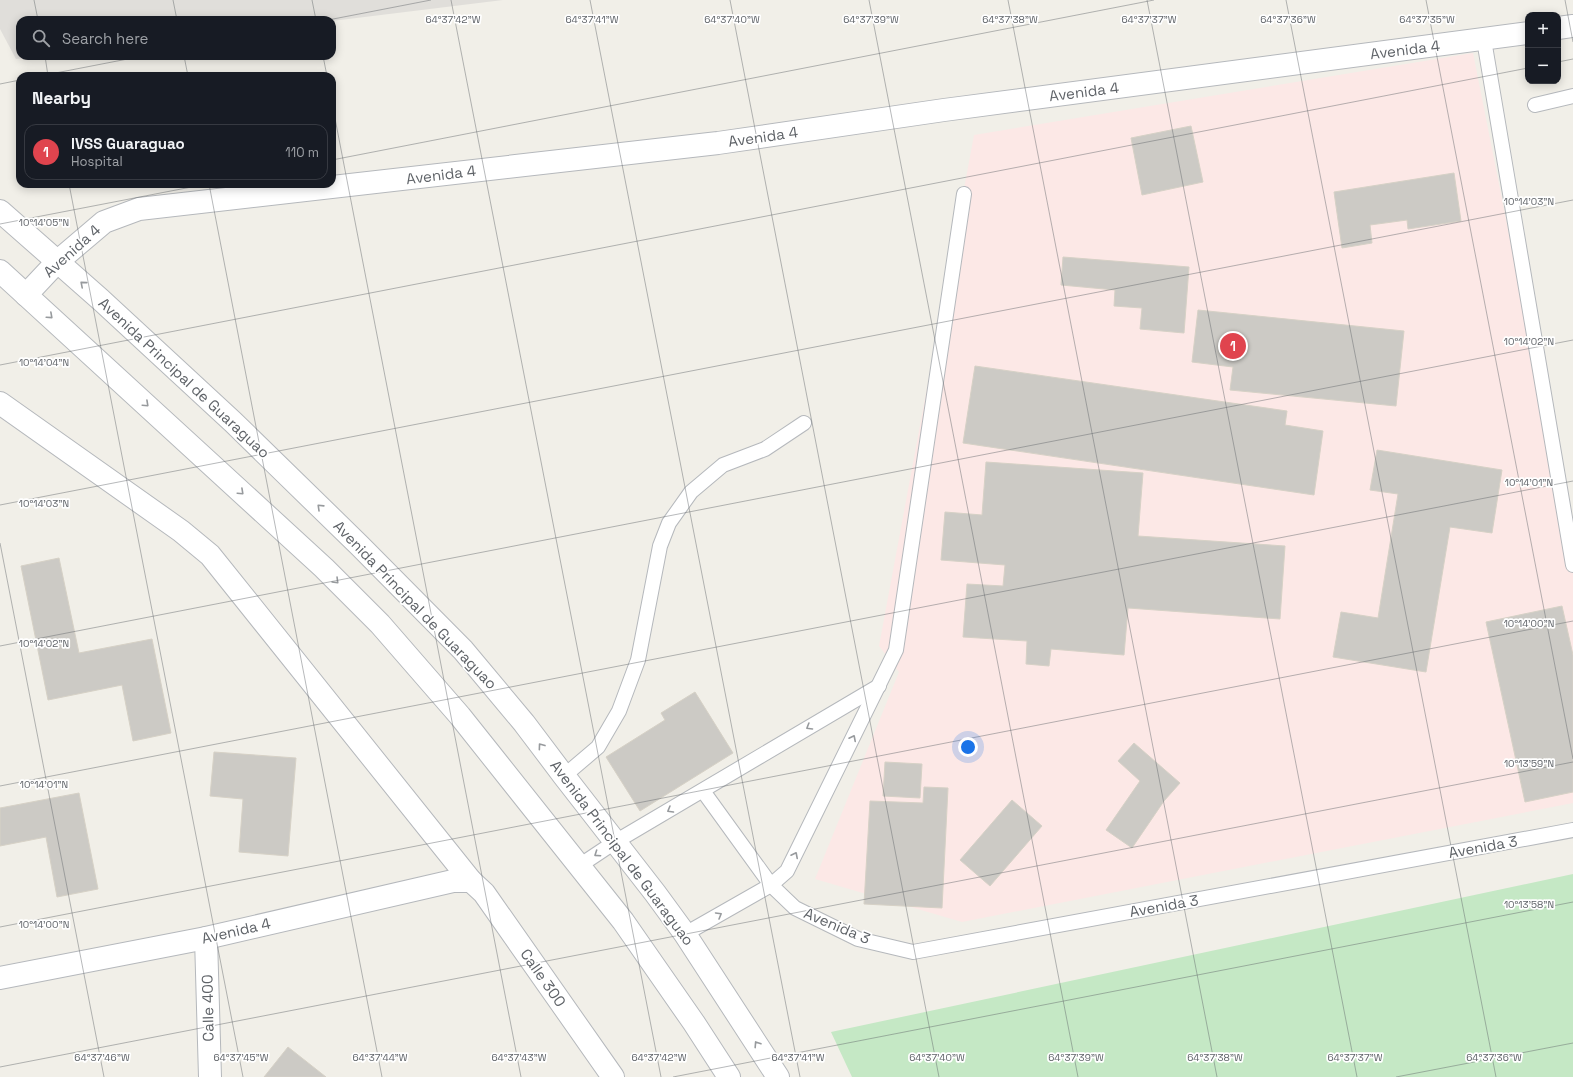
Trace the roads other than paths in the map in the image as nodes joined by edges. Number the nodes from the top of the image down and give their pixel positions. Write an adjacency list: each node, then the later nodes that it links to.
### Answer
1 (1573, 26): 2 (street)
2 (1561, 28)
3 (1525, 33): 4 (street, Avenida 4)
4 (1484, 40): 7 (street, Avenida 4); 16 (lane)
5 (1573, 96): 6 (lane)
6 (1535, 105)
7 (336, 187)
8 (323, 188): 11 (street, Avenida 4)
9 (964, 194): 17 (lane)
10 (0, 211): 11 (street, Avenida Principal de Guaraguao)
11 (57, 262): 13 (street, Avenida 4); 18 (street, Avenida Principal de Guaraguao, one-way to 11)
12 (0, 271): 13 (street)
13 (26, 295): 22 (street, one-way to 22)
14 (0, 403): 23 (street, Calle 300)
15 (804, 423): 18 (lane)
16 (1573, 565)
17 (879, 686): 19 (lane, one-way to 19); 24 (lane, one-way to 17)
18 (564, 776): 21 (street, Avenida Principal de Guaraguao)
19 (703, 791): 21 (lane, one-way to 21); 24 (lane, Avenida 3)
20 (1573, 830): 24 (lane, Avenida 3)
21 (615, 842): 22 (lane, one-way to 22); 25 (street, Avenida Principal de Guaraguao)
22 (579, 866): 30 (street)
23 (471, 881): 26 (street, Avenida 4); 29 (street, Calle 300)
24 (771, 885): 25 (lane, one-way to 24)
25 (685, 934): 31 (street, Avenida Principal de Guaraguao, one-way to 25)
26 (206, 938): 27 (street, Avenida 4); 28 (street, Calle 400)
27 (2, 975)
28 (210, 1077)
29 (613, 1077)
30 (729, 1077)
31 (778, 1077)

